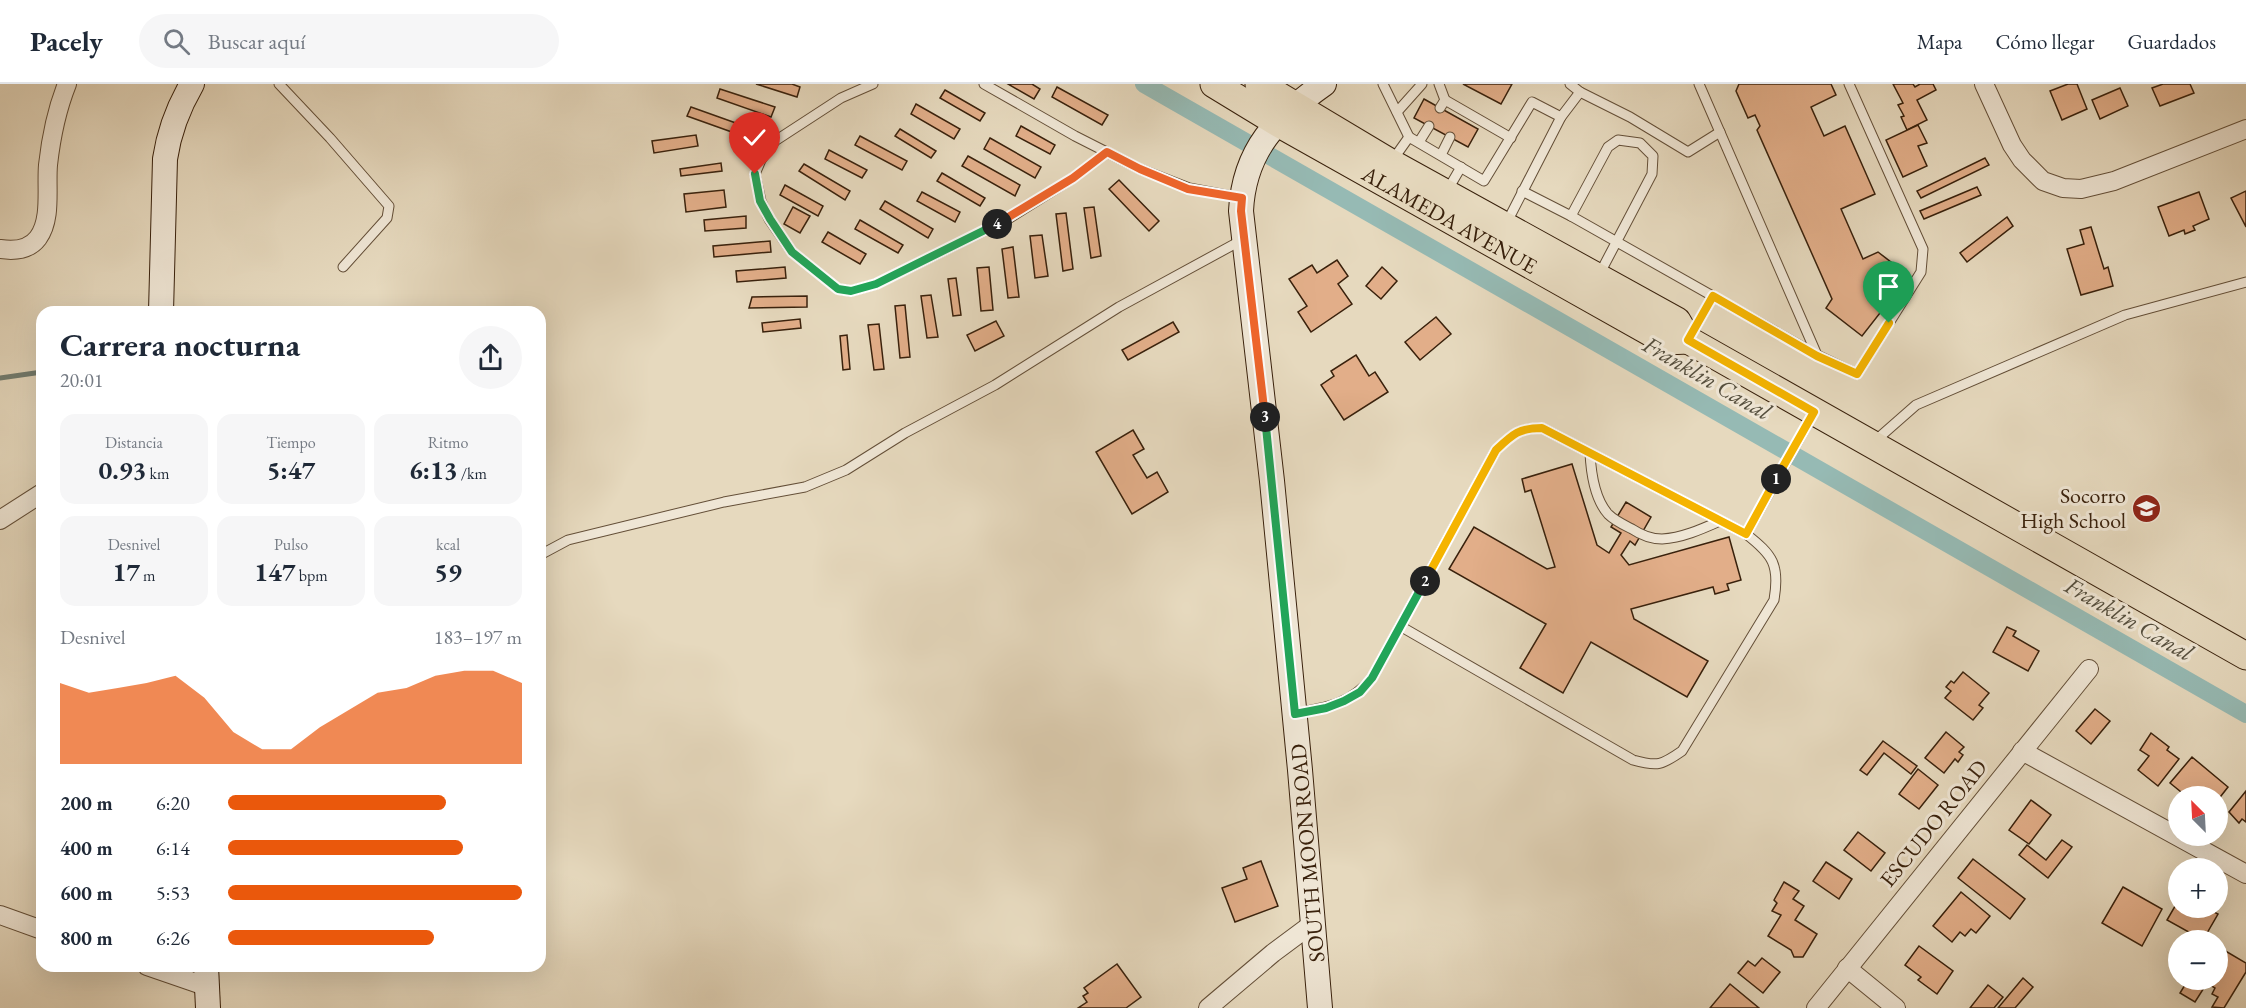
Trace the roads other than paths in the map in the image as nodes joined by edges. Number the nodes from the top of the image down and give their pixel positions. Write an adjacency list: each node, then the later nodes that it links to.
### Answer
1 (67, 84): 38 (street)
2 (192, 84): 43 (street)
3 (279, 84): 39 (lane)
4 (873, 84): 27 (lane)
5 (984, 84): 27 (lane)
6 (1214, 84): 19 (main road, ALAMEDA AVENUE)
7 (1260, 84): 19 (main road, ALAMEDA AVENUE)
8 (1324, 84): 19 (street)
9 (1383, 84): 17 (lane)
10 (1422, 84): 17 (lane)
11 (1439, 84): 25 (lane)
12 (1570, 84): 16 (lane)
13 (1699, 84): 22 (lane)
14 (1849, 84): 45 (lane)
15 (1984, 84): 21 (street)
16 (1580, 92): 18 (lane); 22 (lane)
17 (1397, 112): 23 (lane)
18 (1561, 117): 25 (lane); 31 (lane)
19 (1280, 121): 29 (main road, ALAMEDA AVENUE); 33 (street, SOUTH MOON ROAD); 44 (main road, ALAMEDA AVENUE)
20 (1429, 126): 26 (lane)
21 (2246, 129)
22 (1720, 132): 45 (lane)
23 (1409, 137): 26 (lane); 29 (lane)
24 (1450, 137): 28 (lane)
25 (1510, 138): 30 (lane)
26 (1419, 142): 28 (lane)
27 (1107, 152): 33 (lane)
28 (1441, 155): 30 (lane)
29 (1390, 163): 32 (main road, ALAMEDA AVENUE)
30 (1461, 167): 32 (lane)
31 (1522, 191): 34 (lane); 35 (lane)
32 (1446, 193): 35 (main road, ALAMEDA AVENUE)
33 (1242, 198): 36 (street, SOUTH MOON ROAD)
34 (1571, 216): 37 (lane); 37 (lane)
35 (1505, 226): 40 (main road, ALAMEDA AVENUE)
36 (1245, 239): 53 (lane); 57 (street, SOUTH MOON ROAD)
37 (1616, 240): 40 (lane); 42 (lane)
38 (0, 249)
39 (343, 267)
40 (1598, 277): 44 (main road, ALAMEDA AVENUE)
41 (2246, 282): 47 (lane)
42 (1713, 296): 44 (lane); 45 (lane)
43 (160, 306)
44 (1688, 340): 46 (main road, ALAMEDA AVENUE)
45 (1817, 356)
46 (1814, 412): 47 (main road, ALAMEDA AVENUE); 52 (lane)
47 (1871, 444): 55 (main road, ALAMEDA AVENUE)
48 (1590, 453): 51 (lane); 51 (lane); 54 (lane)
49 (36, 497): 50 (street)
50 (0, 520)
51 (1720, 521): 52 (lane)
52 (1746, 534): 54 (lane)
53 (546, 552)
54 (1400, 626): 57 (lane)
55 (2246, 656)
56 (2088, 669): 58 (street, ESCUDO ROAD)
57 (1295, 714): 61 (street, SOUTH MOON ROAD)
58 (2022, 751): 59 (street); 63 (street, ESCUDO ROAD)
59 (2246, 874)
60 (0, 915): 62 (street)
61 (1312, 924): 66 (street); 67 (street, SOUTH MOON ROAD)
62 (36, 928)
63 (1847, 968): 68 (street, ESCUDO ROAD); 69 (street)
64 (164, 972): 65 (street)
65 (207, 987)
66 (1208, 1008)
67 (1320, 1008)
68 (1816, 1008)
69 (1896, 1008)

